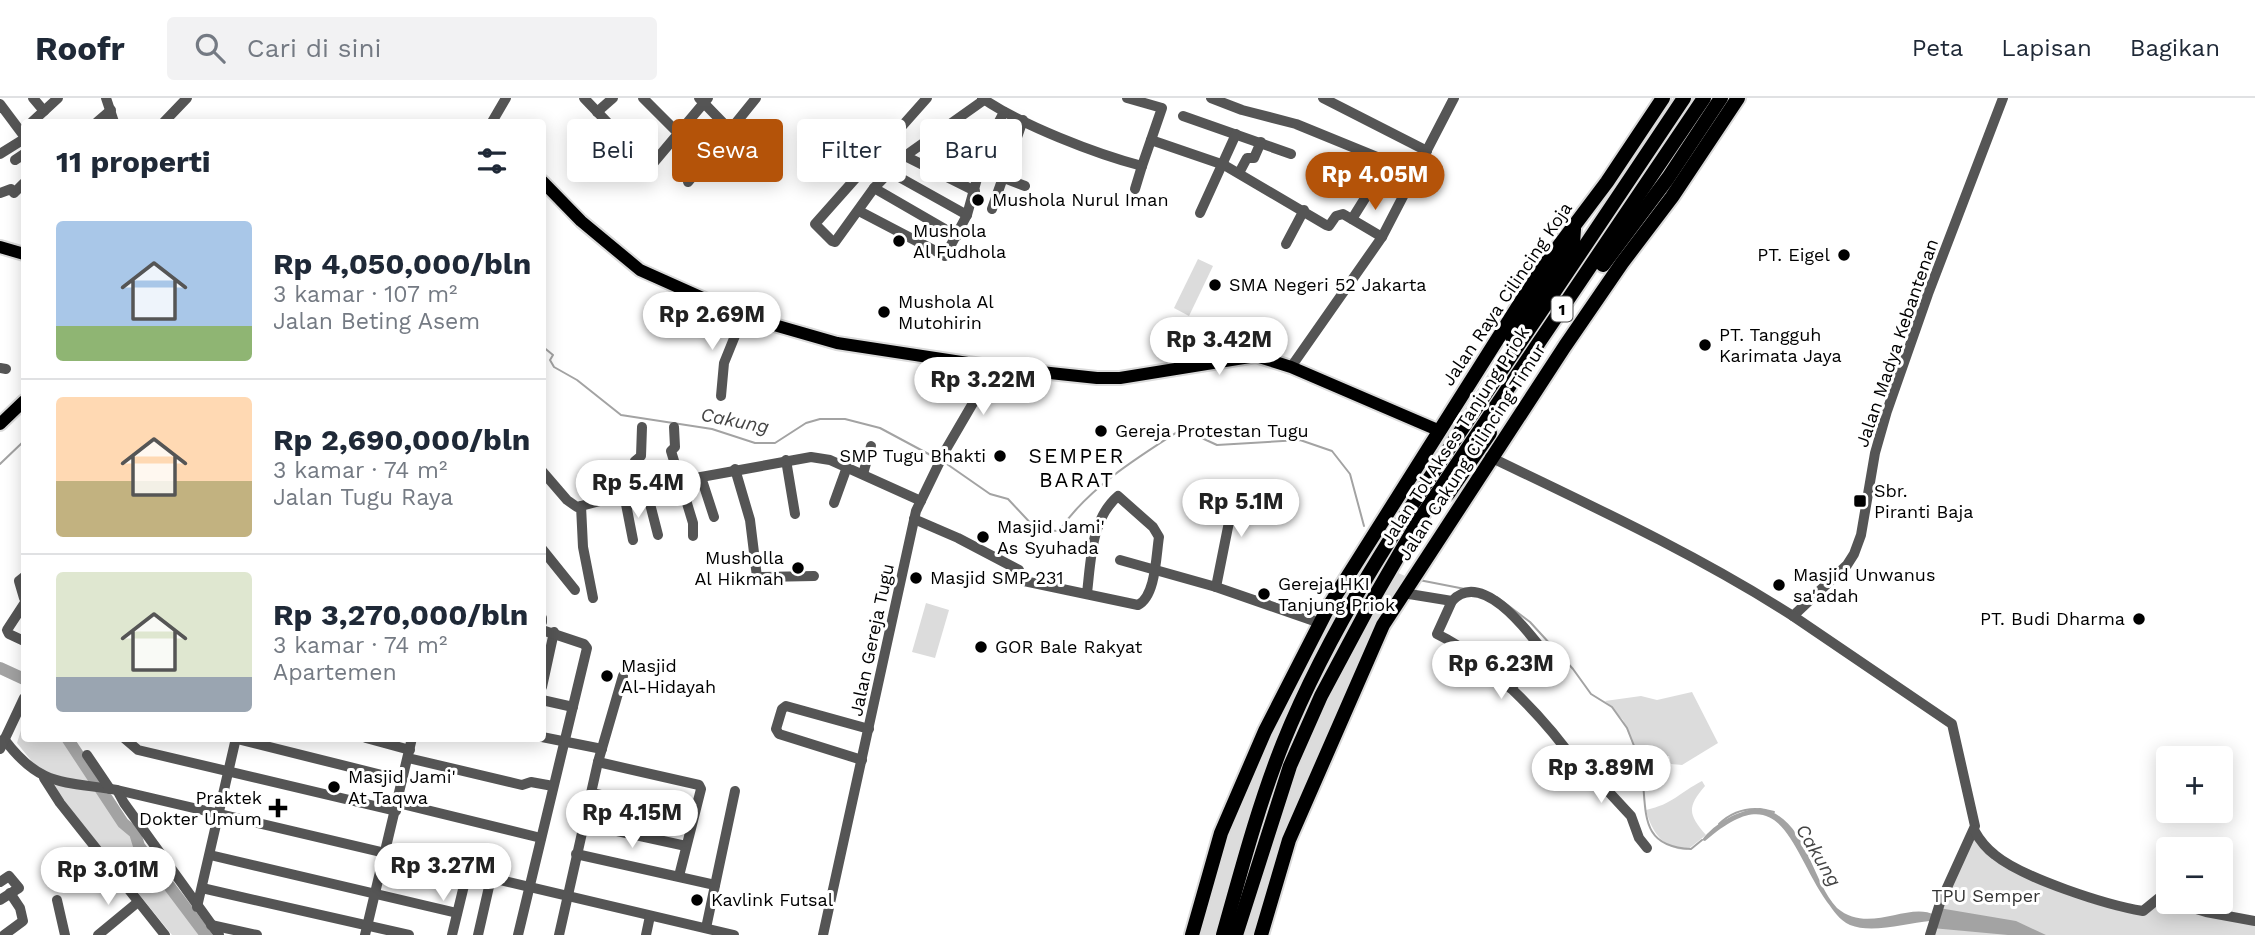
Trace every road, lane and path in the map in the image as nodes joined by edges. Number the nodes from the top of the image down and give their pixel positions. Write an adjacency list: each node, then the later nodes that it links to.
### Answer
1 (33, 98): 25 (street)
2 (58, 98): 25 (street)
3 (106, 98): 24 (street)
4 (187, 98): 32 (street)
5 (506, 98): 33 (street)
6 (584, 98): 26 (street)
7 (613, 98): 26 (street)
8 (756, 98): 36 (street)
9 (927, 98): 72 (street)
10 (1127, 98): 44 (street)
11 (1211, 98): 56 (street)
12 (1323, 98): 47 (street)
13 (1454, 98): 47 (street)
14 (1663, 98): 76 (highway, Jalan Raya Cilincing Koja)
15 (1684, 98): 89 (highway, Jalan Tol Akses Tanjung Priok / 1)
16 (1704, 98): 109 (highway, Jalan Tol Akses Tanjung Priok / 1)
17 (1721, 98): 109 (highway)
18 (1738, 98): 91 (highway, Jalan Cakung Cilincing Timur)
19 (2003, 98): 124 (street, Jalan Madya Kebantenan)
20 (646, 99): 40 (street)
21 (987, 99): 27 (street); 37 (street)
22 (703, 100): 34 (street); 35 (street)
23 (0, 104): 41 (street)
24 (111, 110): 30 (street); 31 (street)
25 (44, 111): 29 (street)
26 (597, 112): 46 (street)
27 (1004, 112): 38 (street); 39 (street)
28 (1183, 116): 42 (street)
29 (35, 119)
30 (100, 119)
31 (113, 119)
32 (167, 119)
33 (494, 119)
34 (691, 119)
35 (720, 119)
36 (739, 119)
37 (960, 119)
38 (1000, 119)
39 (1023, 120): 54 (street)
40 (672, 127)
41 (21, 133)
42 (1236, 134): 45 (street); 53 (street)
43 (21, 139): 48 (street)
44 (1151, 140): 53 (street); 54 (street)
45 (1261, 142): 49 (street); 55 (street)
46 (672, 144)
47 (1426, 151): 56 (street)
48 (0, 154)
49 (1291, 154)
50 (21, 156): 52 (street)
51 (906, 156): 68 (street)
52 (15, 160)
53 (1224, 165): 55 (street); 73 (street)
54 (1142, 166): 67 (street)
55 (1239, 173): 71 (street)
56 (1416, 173): 78 (street)
57 (906, 181): 74 (street)
58 (880, 182): 66 (street)
59 (977, 182): 68 (street)
60 (1000, 182): 70 (street)
61 (1015, 182): 64 (street)
62 (546, 185): 80 (main road)
63 (21, 186): 69 (street)
64 (1025, 186)
65 (1372, 187): 75 (street)
66 (874, 188): 72 (street); 77 (street)
67 (1135, 188)
68 (975, 191): 74 (street)
69 (0, 193)
70 (992, 209)
71 (1304, 210): 75 (street); 79 (street)
72 (859, 211): 77 (street)
73 (1200, 213)
74 (967, 215): 77 (street)
75 (1352, 219): 78 (street)
76 (1574, 227): 88 (highway, Jalan Raya Cilincing Koja); 89 (highway)
77 (957, 236)
78 (1382, 237): 82 (street)
79 (1286, 244)
80 (743, 316): 81 (main road); 83 (street)
81 (994, 367): 82 (main road); 103 (street, Jalan Gereja Tugu)
82 (1291, 367): 88 (main road)
83 (721, 396)
84 (21, 404): 85 (main road)
85 (0, 424)
86 (642, 427): 102 (street)
87 (674, 427): 99 (street)
88 (1440, 430): 125 (highway, Jalan Raya Cilincing Koja)
89 (1456, 438): 207 (highway, Jalan Tol Akses Tanjung Priok / 1)
90 (872, 446): 96 (street)
91 (1490, 457): 119 (highway, Jalan Cakung Cilincing Timur); 124 (street)
92 (786, 460): 94 (street); 95 (street); 106 (street)
93 (609, 467): 101 (street)
94 (847, 467): 96 (street); 104 (street)
95 (735, 469): 98 (street); 116 (street)
96 (863, 474): 103 (street)
97 (546, 476): 105 (street)
98 (701, 477): 99 (street); 107 (street)
99 (681, 485): 102 (street); 111 (street)
100 (1245, 486): 117 (street)
101 (620, 496): 102 (street); 105 (street); 112 (street)
102 (647, 496): 110 (street)
103 (921, 501): 108 (street, Jalan Gereja Tugu)
104 (834, 503)
105 (581, 506): 121 (street)
106 (795, 514)
107 (714, 517)
108 (914, 519): 120 (street); 135 (street, Jalan Gereja Tugu)
109 (1419, 520): 208 (highway, Jalan Tol Akses Tanjung Priok / 1)
110 (658, 535)
111 (693, 536)
112 (633, 540)
113 (546, 553): 118 (street)
114 (1121, 560): 115 (street)
115 (1156, 572): 117 (street); 120 (street); 120 (street)
116 (814, 576)
117 (1216, 587): 125 (street)
118 (575, 590)
119 (1404, 591): 122 (street); 209 (highway, Jalan Cakung Cilincing Timur)
120 (1087, 593)
121 (593, 598)
122 (1452, 601): 131 (street); 131 (street)
123 (21, 609): 128 (street)
124 (1793, 616): 162 (street)
125 (1320, 623): 206 (highway, Jalan Raya Cilincing Koja)
126 (546, 631): 127 (street)
127 (554, 632): 129 (street); 134 (street)
128 (21, 640)
129 (546, 662)
130 (623, 676): 144 (street)
131 (1510, 688): 153 (street)
132 (546, 701): 134 (street)
133 (21, 705): 143 (street)
134 (573, 707): 142 (street)
135 (869, 729): 147 (street, Jalan Gereja Tugu); 147 (street)
136 (546, 738): 142 (street)
137 (129, 742): 150 (street)
138 (234, 742): 150 (street)
139 (247, 742): 152 (street)
140 (377, 742): 145 (street)
141 (411, 742): 145 (street)
142 (565, 742): 144 (street); 154 (street)
143 (2, 743): 151 (street)
144 (601, 749): 148 (street)
145 (409, 754): 152 (street); 154 (street)
146 (87, 755): 155 (street)
147 (862, 760): 205 (street, Jalan Gereja Tugu)
148 (598, 762): 157 (street); 160 (street)
149 (1642, 769): 153 (street)
150 (228, 772): 158 (street); 159 (street)
151 (44, 778): 155 (street); 182 (street)
152 (402, 780): 158 (street)
153 (1603, 785): 165 (street)
154 (553, 786): 163 (street)
155 (110, 789): 159 (street); 183 (street)
156 (735, 791): 173 (street)
157 (591, 793): 160 (street); 161 (street)
158 (397, 807): 163 (street); 166 (street)
159 (220, 814): 166 (street); 168 (street)
160 (694, 814): 164 (street)
161 (585, 824): 164 (street); 167 (street)
162 (1974, 830): 181 (street); 191 (street)
163 (541, 838): 174 (street)
164 (686, 846): 170 (street)
165 (1647, 848)
166 (384, 853): 169 (street); 177 (street)
167 (576, 854): 170 (street); 178 (street)
168 (210, 855): 175 (street); 177 (street)
169 (467, 873): 171 (street); 184 (street)
170 (679, 876): 173 (street)
171 (491, 878): 174 (street); 200 (street)
172 (0, 882): 176 (street)
173 (715, 885): 189 (street)
174 (531, 887): 178 (street); 201 (street)
175 (202, 888): 183 (street); 190 (street)
176 (10, 893): 179 (street); 193 (street)
177 (375, 893): 184 (street); 190 (street)
178 (568, 896): 186 (street); 202 (street)
179 (0, 900)
180 (57, 900): 194 (street)
181 (2156, 900)
182 (138, 902): 192 (street); 195 (street)
183 (197, 907): 188 (street)
184 (457, 914): 199 (street)
185 (2217, 914): 187 (street)
186 (650, 916): 189 (street); 203 (street)
187 (2255, 921)
188 (211, 925): 196 (street); 197 (street)
189 (706, 929): 204 (street)
190 (366, 930): 198 (street)
191 (1931, 932)
192 (102, 934)
193 (4, 935)
194 (65, 935)
195 (165, 935)
196 (219, 935)
197 (257, 935)
198 (409, 935)
199 (452, 935)
200 (478, 935)
201 (518, 935)
202 (559, 935)
203 (646, 935)
204 (734, 935)
205 (824, 935)
206 (1192, 935)
207 (1223, 935)
208 (1236, 935)
209 (1261, 935)

